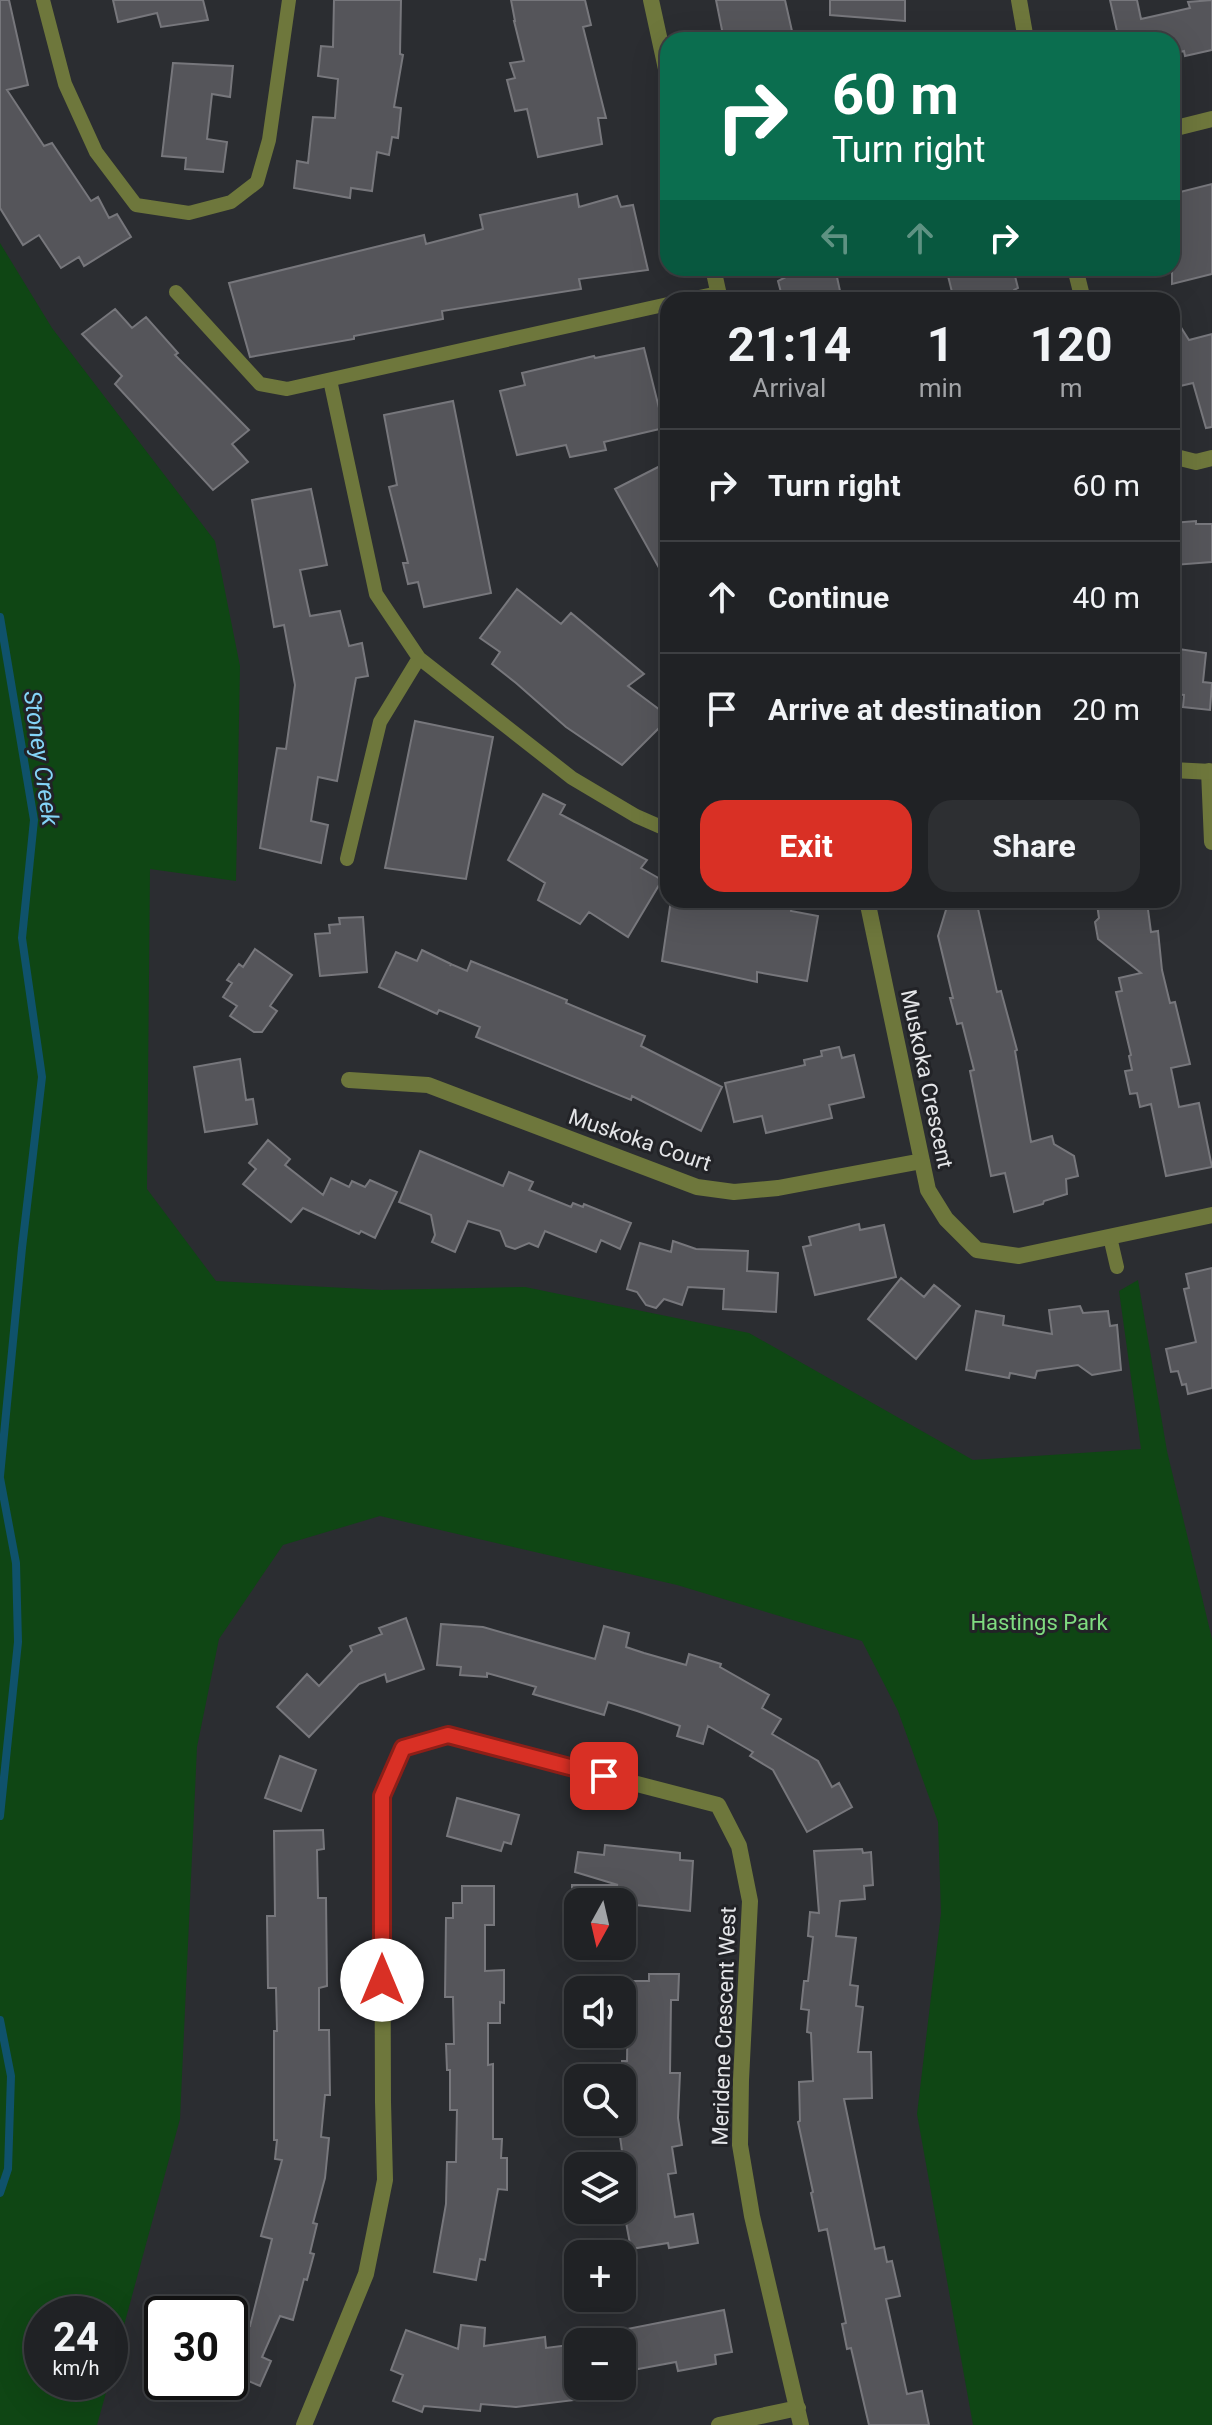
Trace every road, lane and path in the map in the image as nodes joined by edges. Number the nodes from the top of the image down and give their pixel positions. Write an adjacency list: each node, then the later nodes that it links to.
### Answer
1 (43, 0): 2 (lane)
2 (289, 0)
3 (651, 0): 6 (street)
4 (1019, 0): 5 (street)
5 (1025, 32)
6 (660, 41)
7 (1212, 119): 8 (street)
8 (1180, 127)
9 (176, 292): 11 (lane)
10 (660, 306): 11 (lane)
11 (330, 380): 14 (lane)
12 (1180, 458): 13 (street)
13 (1212, 458)
14 (419, 658): 17 (lane); 19 (lane)
15 (1180, 770): 16 (street)
16 (1210, 772): 18 (street)
17 (660, 826)
18 (1212, 842)
19 (347, 859)
20 (869, 908): 22 (street, Muskoka Crescent)
21 (349, 1080): 22 (street, Muskoka Court)
22 (922, 1161): 24 (street, Muskoka Crescent)
23 (1212, 1215): 24 (street, Muskoka Crescent)
24 (1110, 1237): 25 (lane)
25 (1117, 1267)
26 (798, 2408): 27 (street, Meridene Crescent West); 28 (street); 29 (street, Meridene Crescent West)
27 (304, 2425)
28 (719, 2425)
29 (801, 2425)

